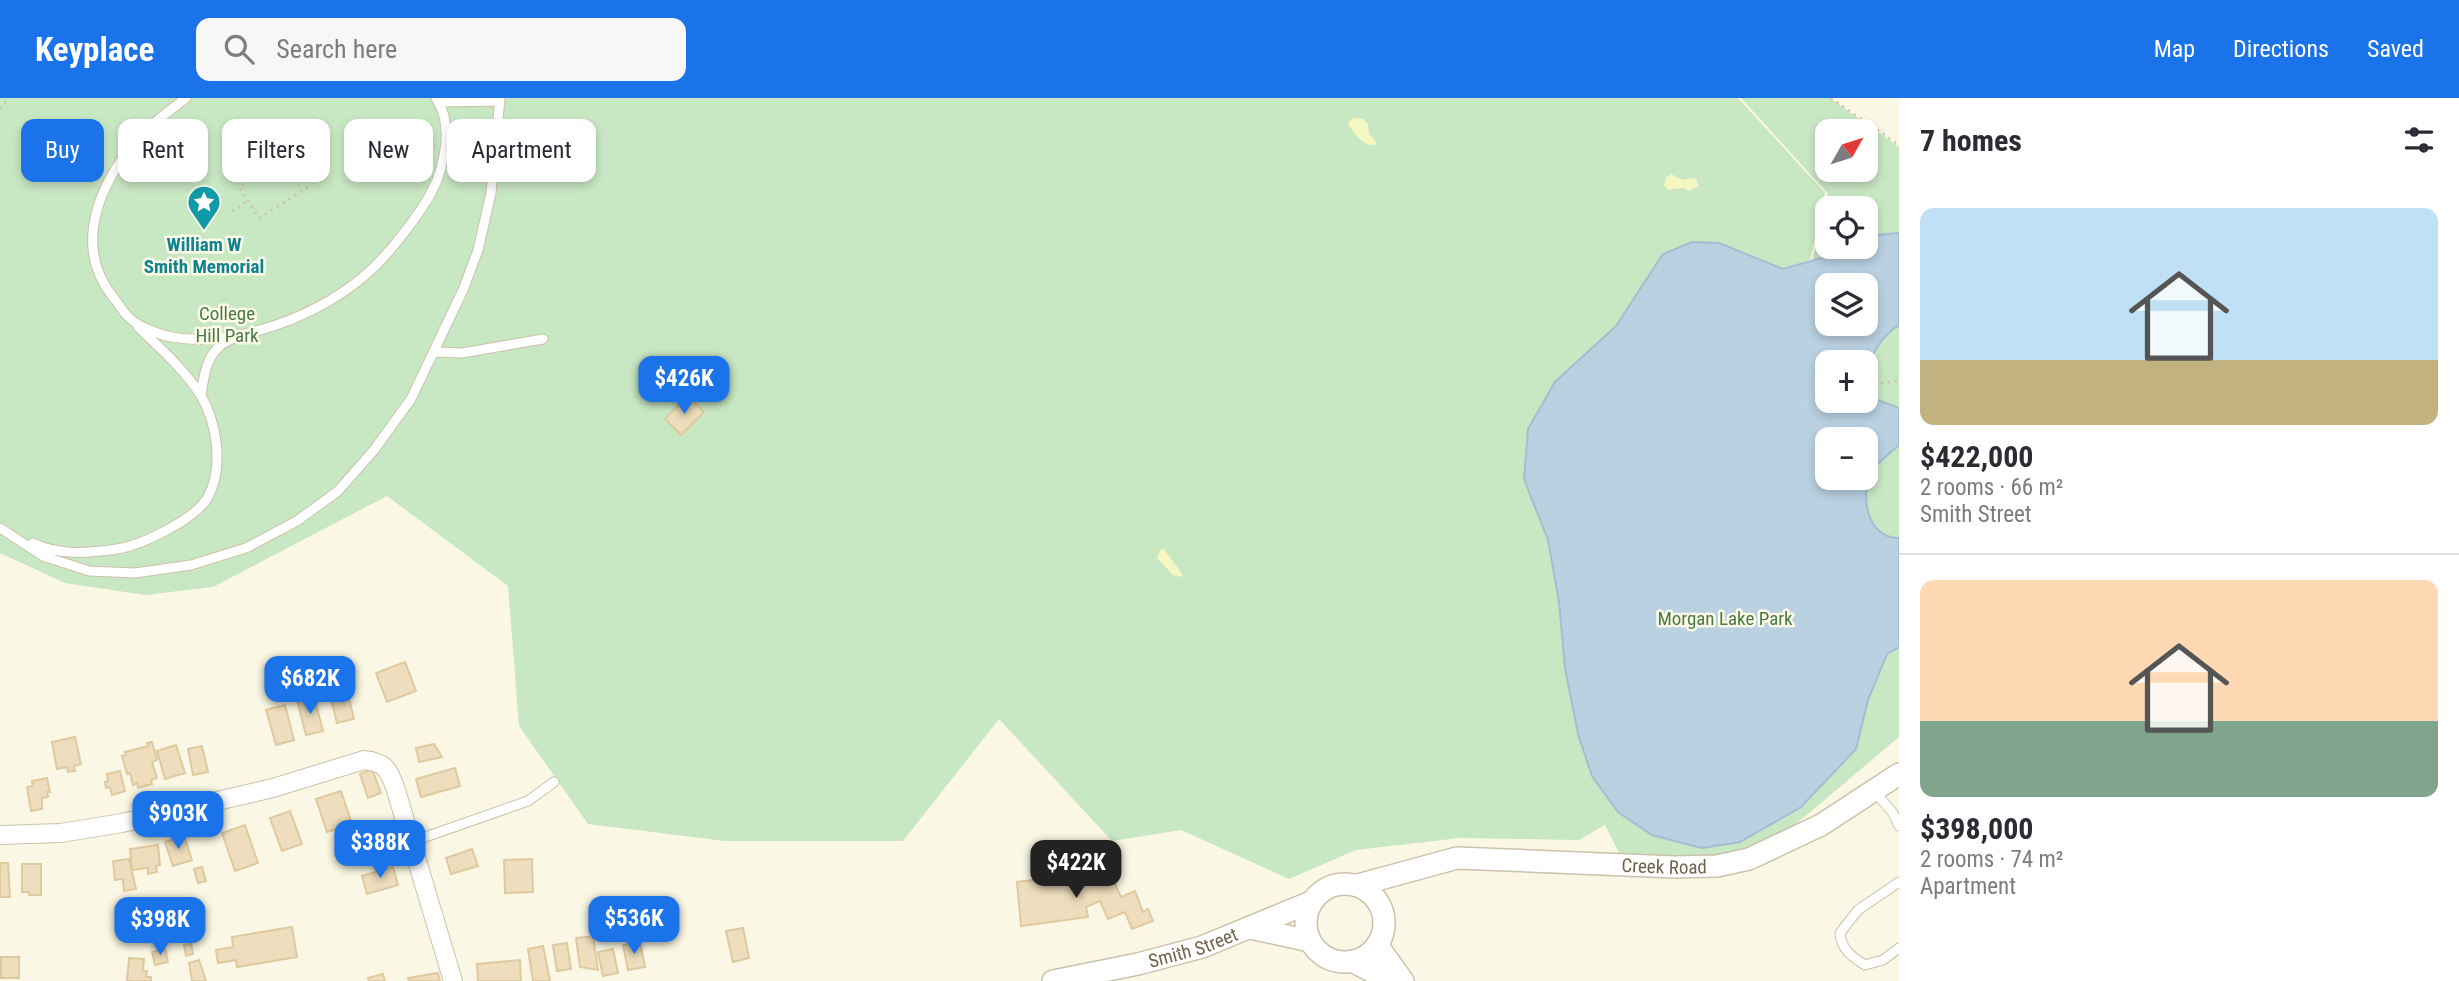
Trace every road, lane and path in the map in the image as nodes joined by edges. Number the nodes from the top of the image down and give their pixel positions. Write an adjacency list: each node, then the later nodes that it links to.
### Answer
1 (9, 98): 6 (path)
2 (186, 98): 12 (lane)
3 (1831, 98): 7 (path)
4 (500, 99): 5 (lane); 15 (lane)
5 (437, 100): 13 (lane)
6 (0, 109)
7 (1899, 145)
8 (247, 182): 10 (path)
9 (303, 182): 10 (path)
10 (248, 201): 11 (path)
11 (232, 211)
12 (133, 321): 13 (lane); 18 (lane)
13 (249, 334): 18 (lane)
14 (542, 339): 15 (lane)
15 (435, 352): 19 (lane)
16 (1899, 381): 17 (path)
17 (1878, 384)
18 (201, 396): 19 (lane)
19 (0, 528)
20 (1899, 774): 22 (street, Creek Road)
21 (554, 782): 25 (lane)
22 (1874, 791): 23 (lane); 26 (street, Creek Road)
23 (1899, 826)
24 (0, 835): 25 (street)
25 (411, 842): 36 (street)
26 (1407, 872): 28 (street, Creek Road); 30 (street)
27 (1899, 882): 34 (lane)
28 (1357, 886): 29 (street); 30 (street)
29 (1311, 902): 31 (street, Smith Street); 32 (street)
30 (1382, 909): 33 (street)
31 (1250, 928): 32 (street, Smith Street); 37 (street, Smith Street)
32 (1310, 941): 35 (street)
33 (1377, 945): 35 (street); 39 (street)
34 (1899, 948)
35 (1352, 961): 38 (street)
36 (453, 981)
37 (1053, 981)
38 (1390, 981)
39 (1403, 981)

